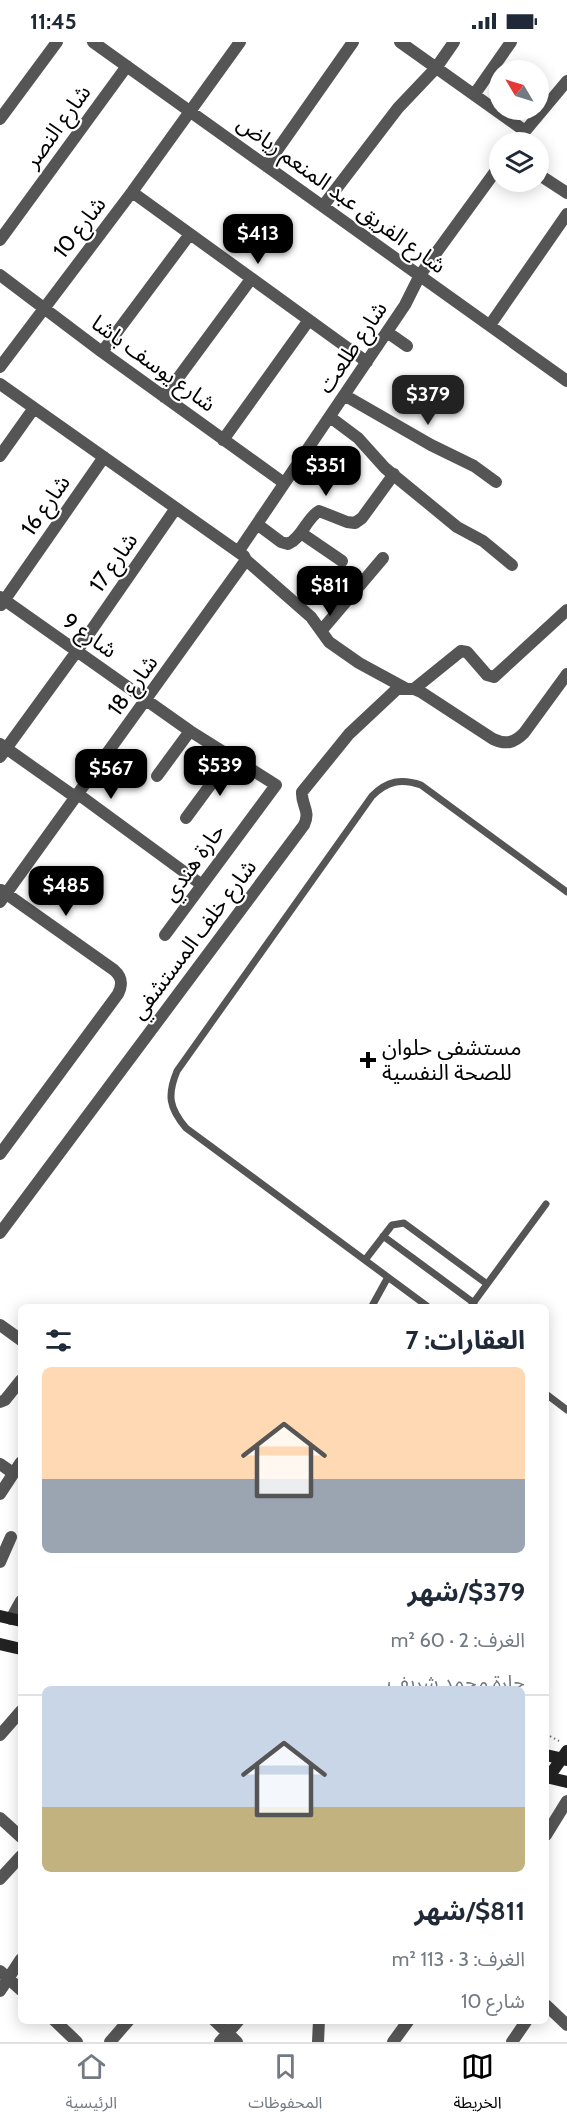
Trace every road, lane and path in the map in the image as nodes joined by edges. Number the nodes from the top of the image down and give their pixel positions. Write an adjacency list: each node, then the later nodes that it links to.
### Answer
1 (57, 42): 13 (street)
2 (93, 42): 8 (street, شارع الفريق عبد المنعم رياض)
3 (240, 42): 12 (street, شارع 10)
4 (353, 42): 15 (street)
5 (400, 42): 9 (street)
6 (454, 42): 9 (street)
7 (511, 42): 11 (street)
8 (127, 66): 12 (street, شارع الفريق عبد المنعم رياض); 23 (street, شارع النصر)
9 (436, 68): 11 (street); 20 (street)
10 (567, 81): 14 (street)
11 (474, 95): 14 (street)
12 (190, 111): 15 (street, شارع الفريق عبد المنعم رياض); 18 (street, شارع 10)
13 (0, 119)
14 (525, 131)
15 (266, 166): 20 (street, شارع الفريق عبد المنعم رياض)
16 (489, 180): 25 (street, شارع طلعت)
17 (549, 181): 19 (street)
18 (132, 192): 22 (street); 27 (street, شارع 10)
19 (567, 193)
20 (323, 206): 25 (street, شارع الفريق عبد المنعم رياض)
21 (567, 214): 29 (street)
22 (190, 234): 26 (street); 32 (street)
23 (0, 240)
24 (0, 275): 27 (street, شارع يوسف باشا)
25 (420, 275): 29 (street, شارع الفريق عبد المنعم رياض); 30 (street, شارع طلعت)
26 (251, 279): 28 (street); 38 (street)
27 (43, 307): 32 (street, شارع يوسف باشا); 34 (street, شارع 10)
28 (309, 320): 33 (street); 41 (street)
29 (490, 325): 35 (street, شارع الفريق عبد المنعم رياض)
30 (387, 332): 31 (street); 33 (street, شارع طلعت)
31 (407, 345)
32 (102, 352): 38 (street, شارع يوسف باشا)
33 (367, 362): 37 (street, شارع طلعت)
34 (0, 367)
35 (567, 381)
36 (0, 384): 39 (street)
37 (344, 395): 40 (street, شارع طلعت); 45 (street)
38 (164, 397): 41 (street, شارع يوسف باشا)
39 (34, 408): 42 (street); 43 (street)
40 (330, 417): 44 (street); 46 (street, شارع طلعت)
41 (223, 440): 46 (street, شارع يوسف باشا)
42 (0, 456)
43 (104, 457): 47 (street); 54 (street, شارع 16)
44 (394, 474): 49 (street); 53 (street)
45 (496, 482)
46 (284, 483): 48 (street, شارع طلعت)
47 (176, 508): 50 (street); 57 (street, شارع 17)
48 (257, 524): 49 (street); 50 (street, شارع طلعت)
49 (300, 533): 52 (street)
50 (242, 556): 56 (street); 60 (street, شارع 18)
51 (382, 558): 56 (street)
52 (342, 561)
53 (512, 565)
54 (1, 601): 57 (street, شارع 9)
55 (567, 610): 59 (street, شارع خلف المستشفي)
56 (321, 632): 59 (street)
57 (77, 651): 60 (street, شارع 9); 62 (street, شارع 17)
58 (567, 674): 59 (street)
59 (410, 688): 74 (street, شارع خلف المستشفي)
60 (147, 700): 61 (street, شارع 9); 66 (street, شارع 18)
61 (190, 731): 63 (street, شارع 9); 64 (street)
62 (2, 750): 66 (street)
63 (231, 757): 65 (street, شارع 9); 67 (street)
64 (157, 776)
65 (276, 785): 68 (street, حارة هندي)
66 (77, 795): 68 (street); 70 (street, شارع 18)
67 (186, 818)
68 (202, 885): 71 (street, حارة هندي)
69 (567, 892): 76 (lane)
70 (2, 895): 72 (street)
71 (165, 935)
72 (0, 1154)
73 (546, 1204): 78 (lane)
74 (0, 1233)
75 (383, 1236): 76 (lane); 78 (lane); 81 (lane)
76 (365, 1260): 77 (lane)
77 (388, 1277): 79 (lane); 80 (lane)
78 (488, 1284): 82 (lane)
79 (373, 1304)
80 (425, 1304)
81 (471, 1304)
82 (473, 1304)
83 (0, 1325): 84 (street)
84 (18, 1338)
85 (18, 1384): 87 (street)
86 (549, 1396): 88 (lane)
87 (0, 1402)
88 (567, 1410)
89 (0, 1464): 91 (street)
90 (18, 1466): 91 (street)
91 (13, 1473): 92 (street)
92 (0, 1494)
93 (10, 1537): 94 (street)
94 (1, 1555)
95 (0, 1644): 96 (main road)
96 (18, 1648)
97 (18, 1714): 98 (street)
98 (0, 1735)
99 (549, 1737): 100 (path)
100 (564, 1753): 101 (main road); 102 (main road)
101 (549, 1755)
102 (549, 1775)
103 (549, 1778): 104 (main road)
104 (567, 1782)
105 (567, 1801): 107 (street)
106 (0, 1818): 108 (street)
107 (549, 1829)
108 (18, 1834)
109 (18, 1859): 110 (street)
110 (0, 1879)
111 (18, 1962): 112 (street)
112 (4, 1975): 113 (street); 114 (street)
113 (18, 1987)
114 (0, 1991)
115 (549, 2008): 123 (street)
116 (58, 2024): 125 (street)
117 (126, 2024): 126 (street)
118 (217, 2024): 124 (street)
119 (237, 2024): 124 (street)
120 (319, 2024): 127 (street)
121 (406, 2024): 128 (street)
122 (524, 2024): 129 (street)
123 (567, 2025)
124 (228, 2039)
125 (77, 2042)
126 (110, 2042)
127 (318, 2042)
128 (393, 2042)
129 (512, 2042)

